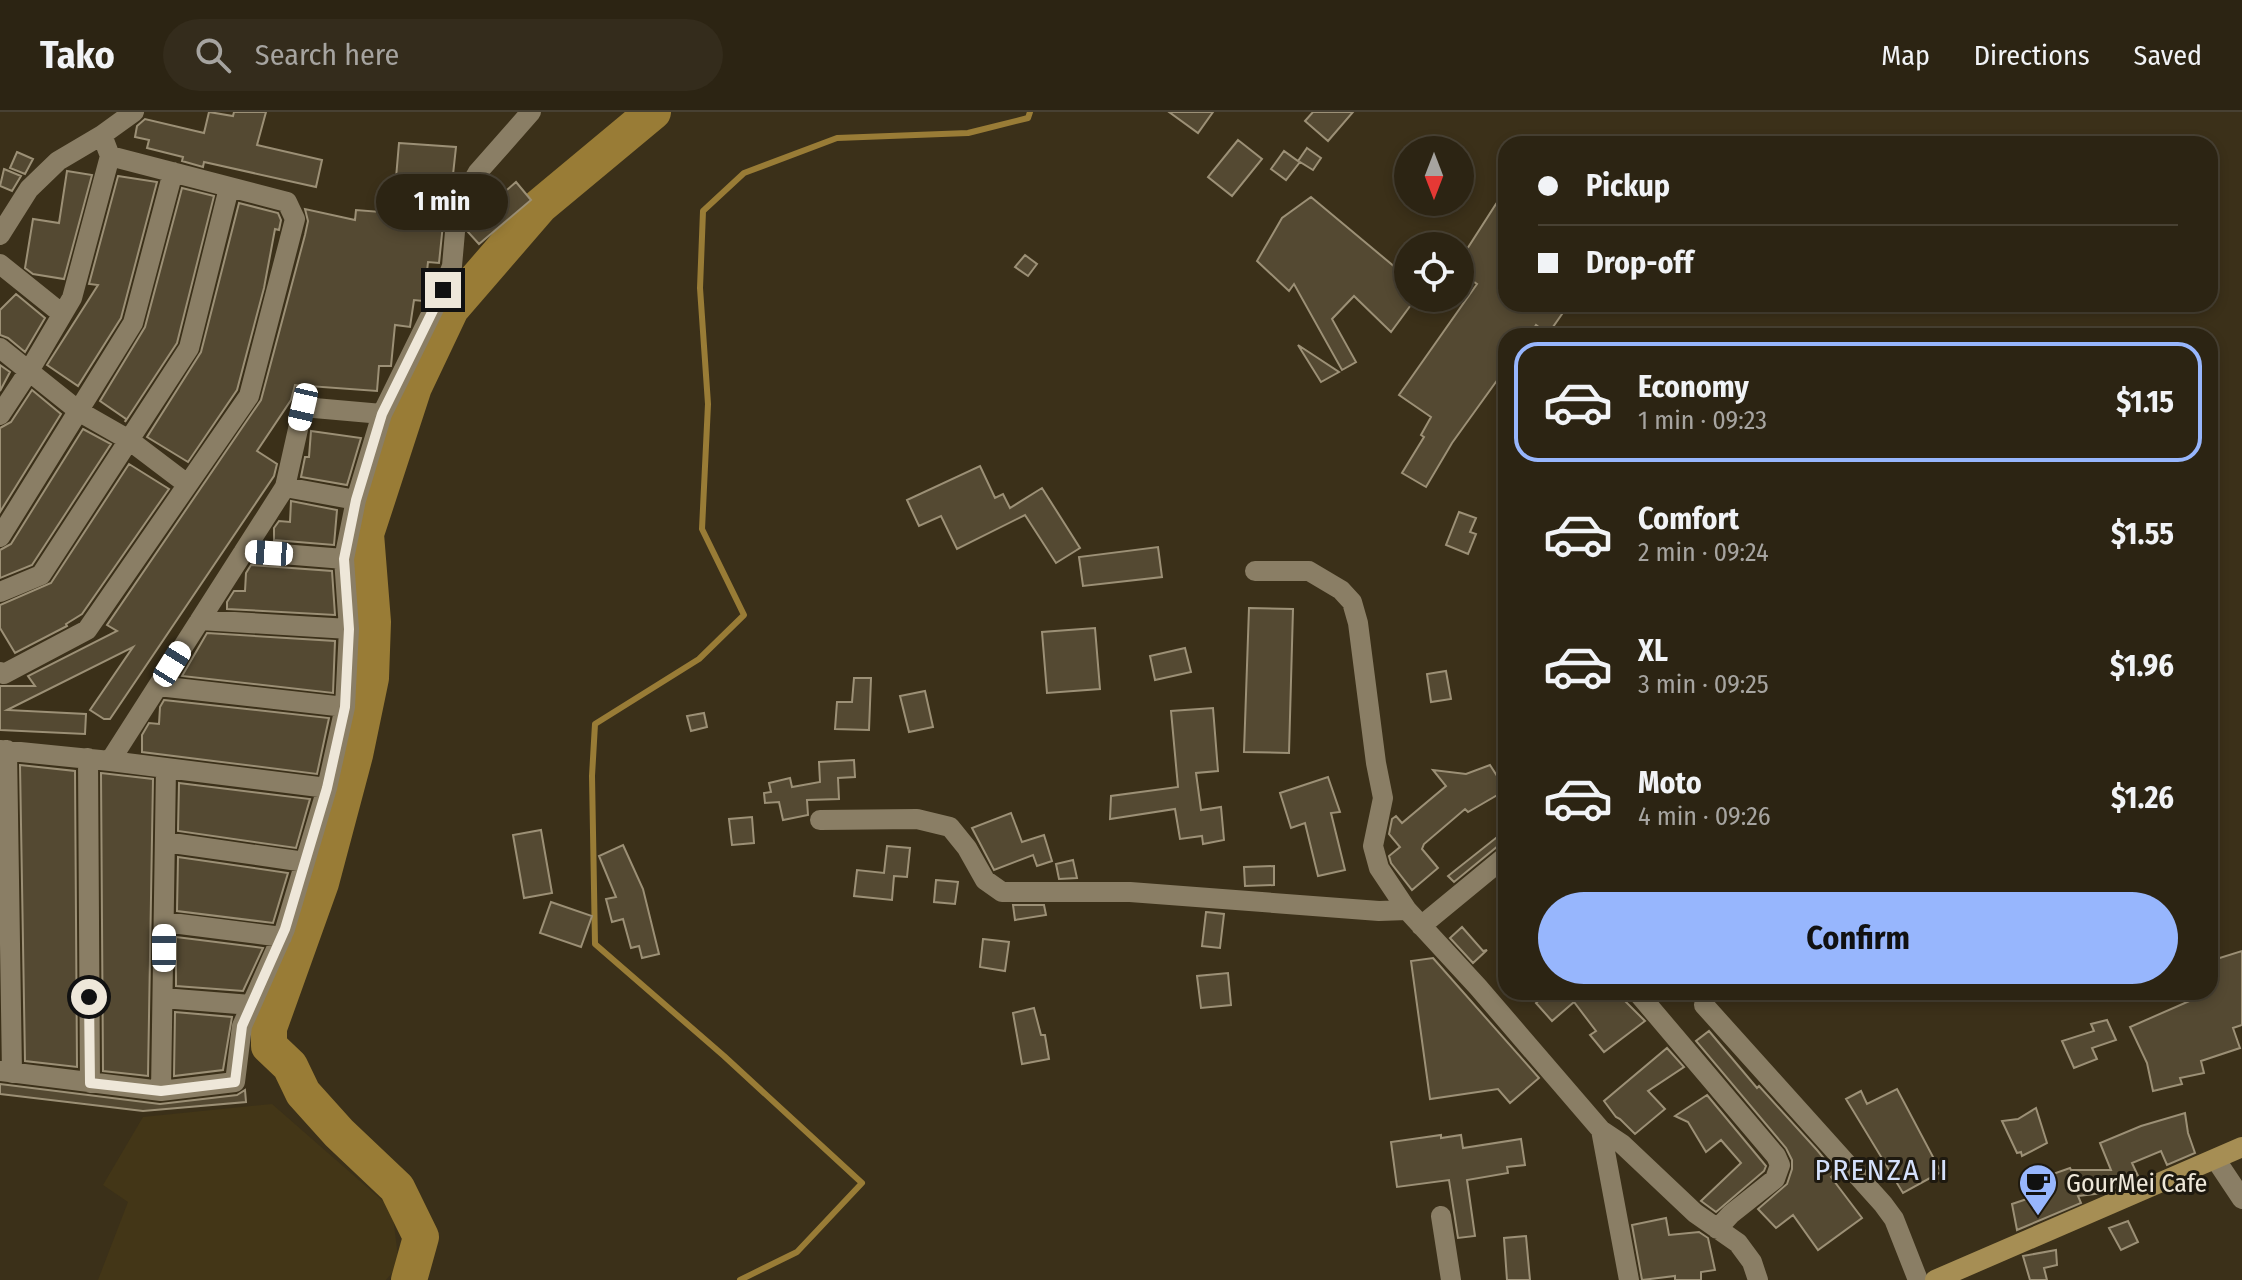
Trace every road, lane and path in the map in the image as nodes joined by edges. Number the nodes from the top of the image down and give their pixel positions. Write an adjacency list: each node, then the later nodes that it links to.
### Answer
1 (134, 112): 3 (street)
2 (531, 112): 13 (street)
3 (102, 135): 4 (street); 7 (street)
4 (110, 156): 5 (street); 9 (street)
5 (173, 172): 6 (street); 12 (street)
6 (229, 188): 15 (street); 16 (street)
7 (0, 235)
8 (0, 264): 9 (street)
9 (61, 313): 11 (street)
10 (0, 348): 11 (street)
11 (29, 371): 12 (street); 14 (street)
12 (80, 412): 15 (street); 19 (street)
13 (382, 414): 17 (street); 18 (street)
14 (0, 415)
15 (129, 440): 16 (street); 23 (street)
16 (187, 484): 26 (street)
17 (285, 487): 18 (street); 20 (street)
18 (356, 500): 21 (street)
19 (0, 537)
20 (244, 551): 21 (street); 24 (street)
21 (344, 559): 25 (street)
22 (1255, 571): 38 (street)
23 (0, 592)
24 (200, 620): 25 (street); 27 (street)
25 (349, 629): 28 (street)
26 (0, 672)
27 (158, 686): 28 (street); 31 (street)
28 (345, 707): 33 (street)
29 (4, 750): 30 (street); 45 (street)
30 (88, 758): 31 (street); 46 (street)
31 (110, 761): 32 (street)
32 (166, 768): 33 (street); 35 (street)
33 (327, 788): 37 (street)
34 (820, 820): 38 (street)
35 (165, 842): 37 (street); 39 (street)
36 (1498, 861): 38 (street)
37 (305, 862): 40 (street)
38 (1414, 918): 48 (street)
39 (164, 922): 40 (street); 41 (street)
40 (282, 937): 43 (street)
41 (163, 998): 43 (street); 47 (street)
42 (1644, 1000): 53 (street)
43 (251, 1005): 47 (street)
44 (1704, 1005): 57 (street)
45 (6, 1072): 46 (street)
46 (90, 1083): 47 (street)
47 (161, 1091)
48 (1601, 1130): 53 (street); 55 (street)
49 (2242, 1147): 50 (main road)
50 (2216, 1160): 51 (street); 58 (main road)
51 (2242, 1199)
52 (1441, 1216): 54 (street)
53 (1717, 1229): 56 (street)
54 (1451, 1280)
55 (1629, 1280)
56 (1758, 1280)
57 (1918, 1280)
58 (1935, 1280)

